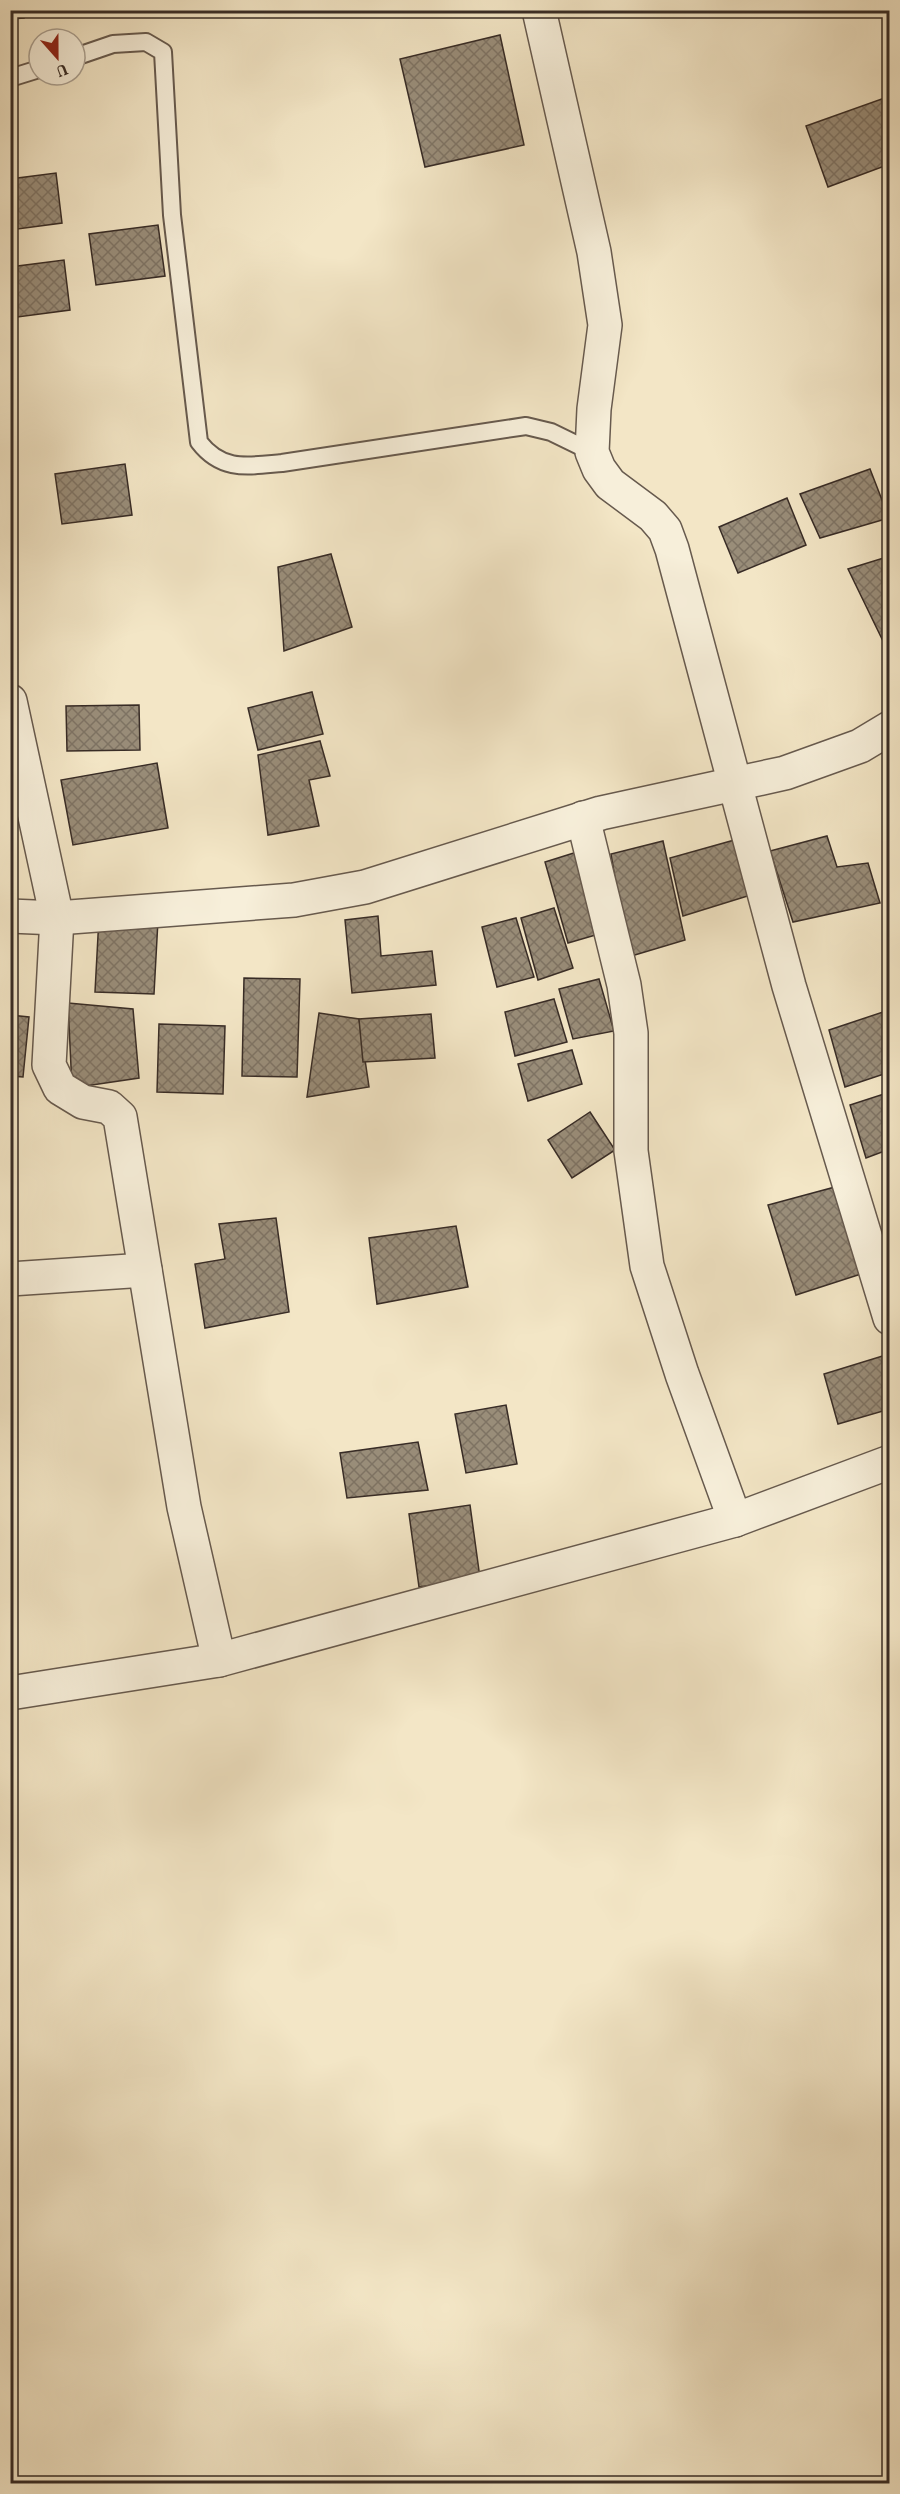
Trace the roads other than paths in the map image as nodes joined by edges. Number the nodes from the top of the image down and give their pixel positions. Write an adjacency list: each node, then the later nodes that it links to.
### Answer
1 (539, 10): 5 (street)
2 (87, 53): 5 (lane)
3 (27, 73): 4 (lane)
4 (10, 78)
5 (592, 452): 8 (street)
6 (10, 701): 11 (street)
7 (890, 728): 8 (street)
8 (735, 784): 9 (street); 14 (street)
9 (583, 818): 11 (street); 16 (street)
10 (10, 916): 11 (street)
11 (57, 918): 12 (street)
12 (145, 1270): 13 (street); 17 (street)
13 (10, 1279)
14 (890, 1318)
15 (890, 1462): 16 (street)
16 (735, 1520): 17 (street)
17 (219, 1660): 18 (street)
18 (10, 1693)

